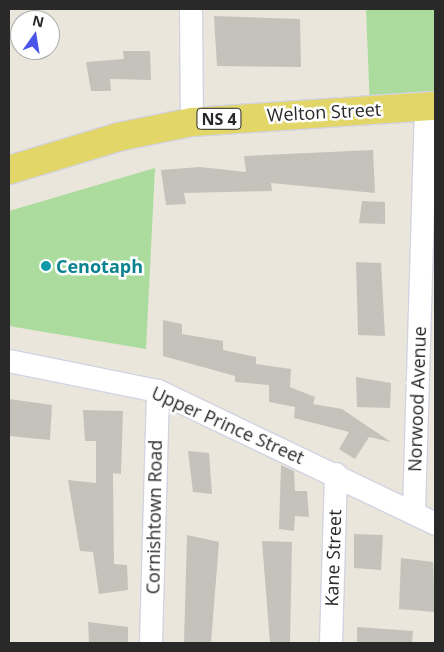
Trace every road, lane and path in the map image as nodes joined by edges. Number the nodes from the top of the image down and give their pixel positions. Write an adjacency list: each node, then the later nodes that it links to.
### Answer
1 (190, 9): 3 (street)
2 (431, 106): 3 (main road, Welton Street / NS 4); 8 (street, Norwood Avenue)
3 (192, 122): 4 (main road, Welton Street / NS 4)
4 (9, 170)
5 (9, 361): 6 (street, Upper Prince Street)
6 (158, 390): 7 (street, Upper Prince Street); 10 (street, Cornishtown Road)
7 (336, 474): 8 (street, Upper Prince Street); 11 (street, Kane Street)
8 (414, 511): 9 (street, Upper Prince Street)
9 (435, 524)
10 (151, 643)
11 (331, 643)

